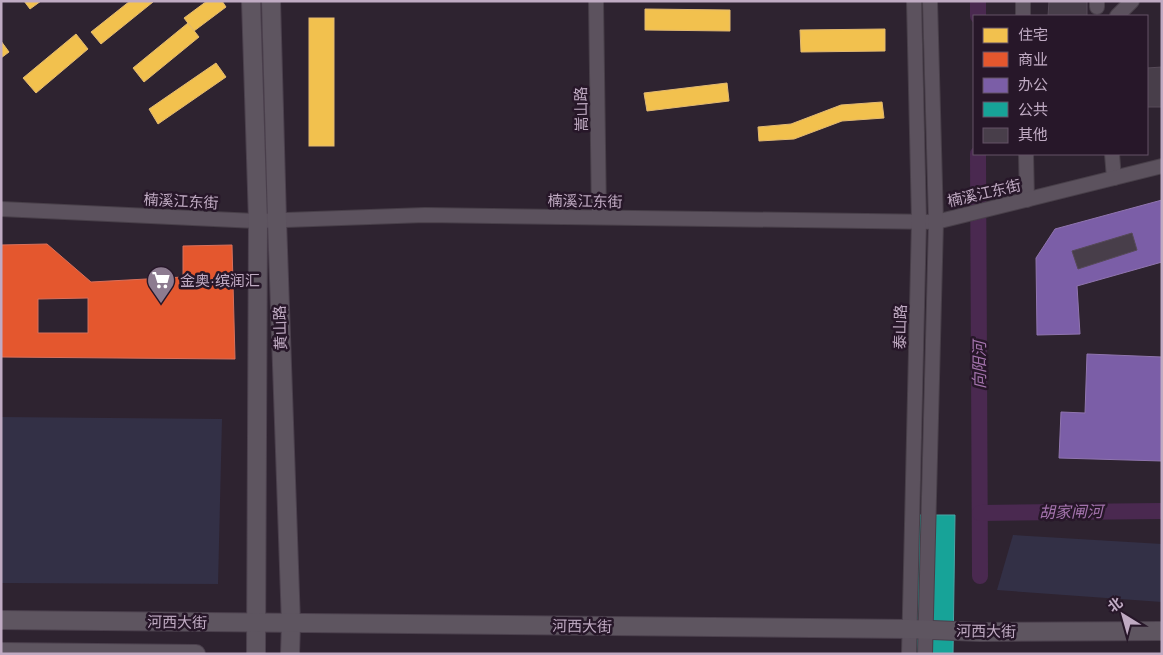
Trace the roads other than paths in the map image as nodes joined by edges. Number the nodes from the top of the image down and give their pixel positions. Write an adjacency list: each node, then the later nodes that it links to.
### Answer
1 (251, 1): 17 (main road, 黄山路)
2 (271, 1): 18 (main road, 黄山路)
3 (596, 1): 16 (street, 嵩山路)
4 (914, 1): 19 (street, 泰山路)
5 (930, 1): 20 (street, 泰山路)
6 (1023, 1): 8 (street)
7 (1132, 1): 9 (street)
8 (1023, 15)
9 (1118, 15)
10 (1026, 155): 14 (street)
11 (1112, 155): 13 (street)
12 (1162, 166): 13 (street, 楠溪江东街)
13 (1114, 178): 14 (street, 楠溪江东街)
14 (1027, 200): 20 (street, 楠溪江东街)
15 (1, 209): 17 (street, 楠溪江东街)
16 (598, 217): 18 (street, 楠溪江东街); 19 (street, 楠溪江东街)
17 (258, 221): 18 (street, 楠溪江东街); 22 (main road, 黄山路)
18 (276, 221): 23 (main road, 黄山路)
19 (919, 222): 20 (street, 楠溪江东街); 24 (street, 泰山路)
20 (936, 222): 24 (street, 泰山路)
21 (1, 620): 22 (main road, 河西大街)
22 (256, 623): 23 (main road, 河西大街); 28 (main road, 黄山路)
23 (291, 624): 24 (main road, 河西大街); 29 (main road, 黄山路)
24 (917, 630): 25 (main road, 河西大街); 30 (street, 泰山路); 31 (street, 泰山路)
25 (1162, 630)
26 (1, 652): 27 (main road, 河西大街)
27 (196, 654)
28 (256, 654)
29 (290, 654)
30 (909, 654)
31 (925, 654)

